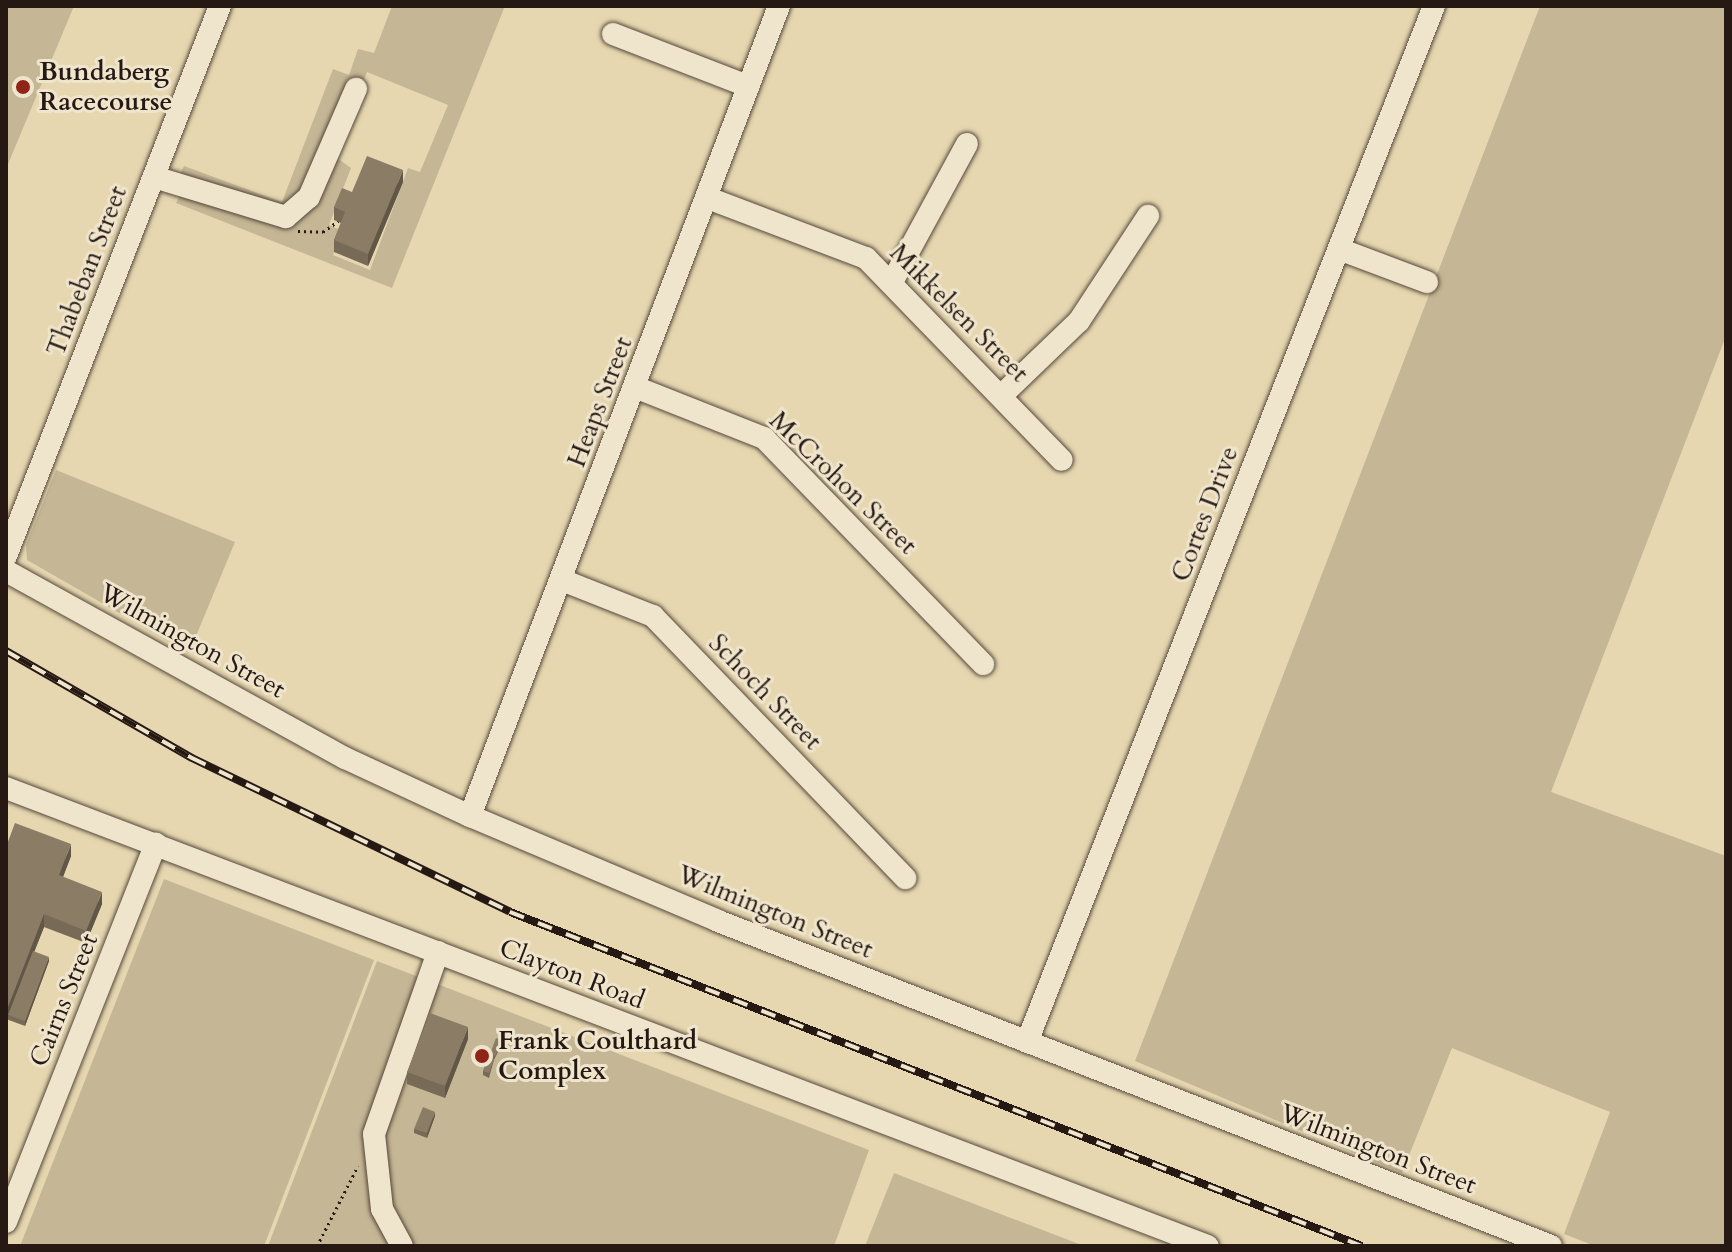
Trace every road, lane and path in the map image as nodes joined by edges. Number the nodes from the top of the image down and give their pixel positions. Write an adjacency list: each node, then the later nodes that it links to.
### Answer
1 (220, 6): 8 (street, Thabeban Street)
2 (779, 6): 5 (street, Heaps Street)
3 (1434, 6): 13 (street, Cortes Drive)
4 (613, 34): 5 (street)
5 (748, 86): 9 (street, Heaps Street)
6 (356, 89): 11 (street)
7 (967, 144): 14 (street)
8 (154, 177): 11 (street); 19 (street, Thabeban Street)
9 (708, 198): 14 (street, Mikkelsen Street); 16 (street, Heaps Street)
10 (1148, 216): 17 (street)
11 (279, 217): 12 (path)
12 (338, 221)
13 (1339, 249): 15 (street); 28 (street, Cortes Drive)
14 (892, 282): 17 (street, Mikkelsen Street)
15 (1427, 282)
16 (635, 387): 21 (street, Heaps Street); 22 (street, McCrohon Street)
17 (1002, 395): 18 (street, Mikkelsen Street)
18 (1062, 460)
19 (6, 556)
20 (6, 571): 24 (street, Wilmington Street)
21 (562, 580): 24 (street, Heaps Street); 26 (street, Schoch Street)
22 (983, 664)
23 (6, 788): 25 (street, Clayton Road)
24 (470, 816): 28 (street, Wilmington Street)
25 (156, 844): 27 (street, Clayton Road); 30 (street, Cairns Street)
26 (905, 878)
27 (438, 952): 32 (street); 33 (street, Clayton Road)
28 (1027, 1042): 34 (street, Wilmington Street)
29 (360, 1162): 31 (path)
30 (6, 1222)
31 (317, 1246)
32 (402, 1246)
33 (1208, 1246)
34 (1551, 1246)

